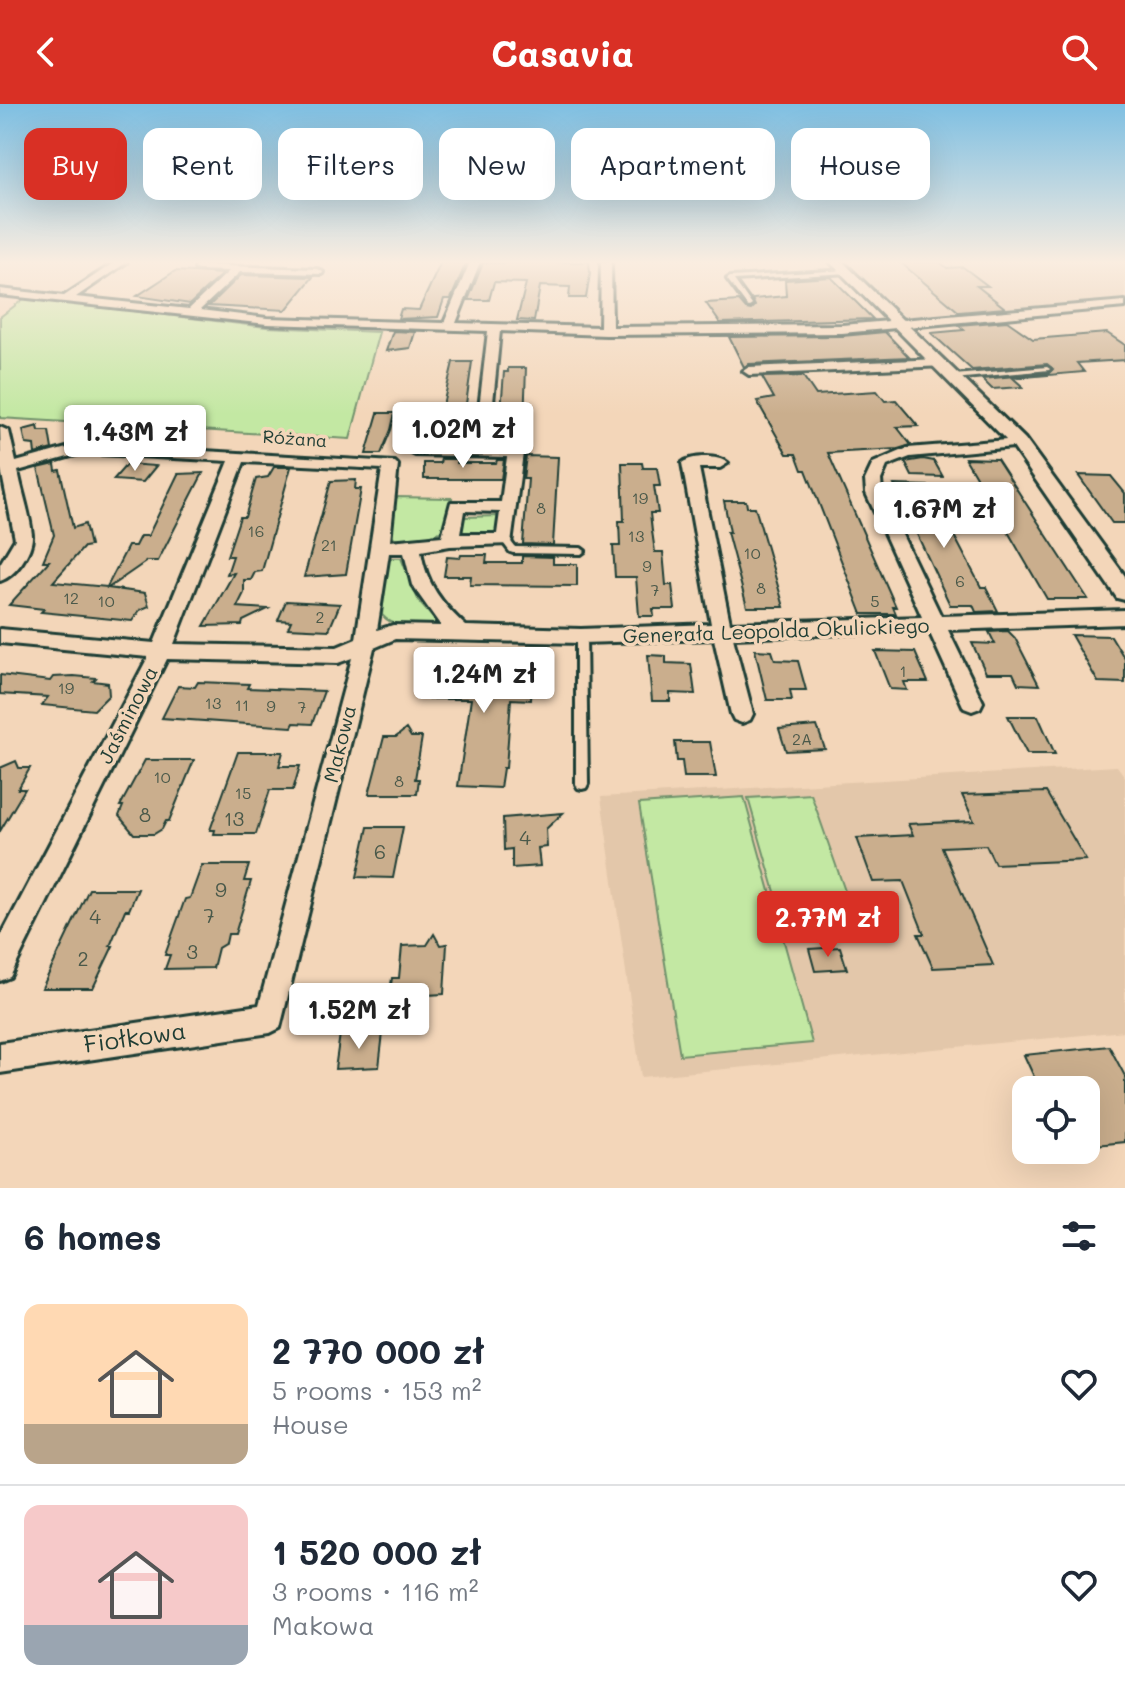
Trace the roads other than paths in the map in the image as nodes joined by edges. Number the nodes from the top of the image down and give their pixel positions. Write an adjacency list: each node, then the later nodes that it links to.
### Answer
1 (187, 313): 2 (street)
2 (191, 313): 8 (street)
3 (454, 313): 8 (street)
4 (606, 313): 10 (street)
5 (887, 313): 7 (street)
6 (1033, 313): 7 (street)
7 (899, 325): 10 (street); 11 (street)
8 (448, 328): 9 (street)
9 (494, 330): 10 (street); 16 (street)
10 (606, 331)
11 (940, 363): 13 (street); 14 (street)
12 (1047, 369): 14 (lane)
13 (749, 371)
14 (954, 377): 17 (street)
15 (2, 431): 22 (street)
16 (482, 443)
17 (1019, 443): 30 (street); 32 (street)
18 (415, 451): 23 (street)
19 (239, 456): 21 (street, Różana); 22 (street, Różana); 38 (street, Jaśminowa)
20 (720, 463): 34 (street)
21 (390, 465): 26 (street, Makowa)
22 (9, 469): 29 (street)
23 (509, 507): 24 (street); 25 (street)
24 (450, 540): 25 (street); 27 (street)
25 (505, 540): 28 (lane)
26 (381, 547): 27 (street); 37 (street, Makowa)
27 (412, 547): 33 (street)
28 (581, 551)
29 (0, 575)
30 (1125, 592)
31 (1125, 617): 32 (street, Generała Leopolda Okulickiego)
32 (934, 626): 34 (street, Generała Leopolda Okulickiego); 39 (street)
33 (460, 632): 36 (street, Generała Leopolda Okulickiego); 37 (street, Generała Leopolda Okulickiego)
34 (722, 633): 36 (street, Generała Leopolda Okulickiego); 40 (street)
35 (0, 636): 38 (street, Generała Leopolda Okulickiego)
36 (581, 636): 41 (lane)
37 (365, 645): 38 (street, Generała Leopolda Okulickiego); 43 (street, Makowa)
38 (161, 651): 42 (street, Jaśminowa)
39 (972, 702)
40 (742, 714)
41 (582, 784)
42 (0, 967)
43 (270, 1018): 44 (street, Fiołkowa)
44 (0, 1058)

